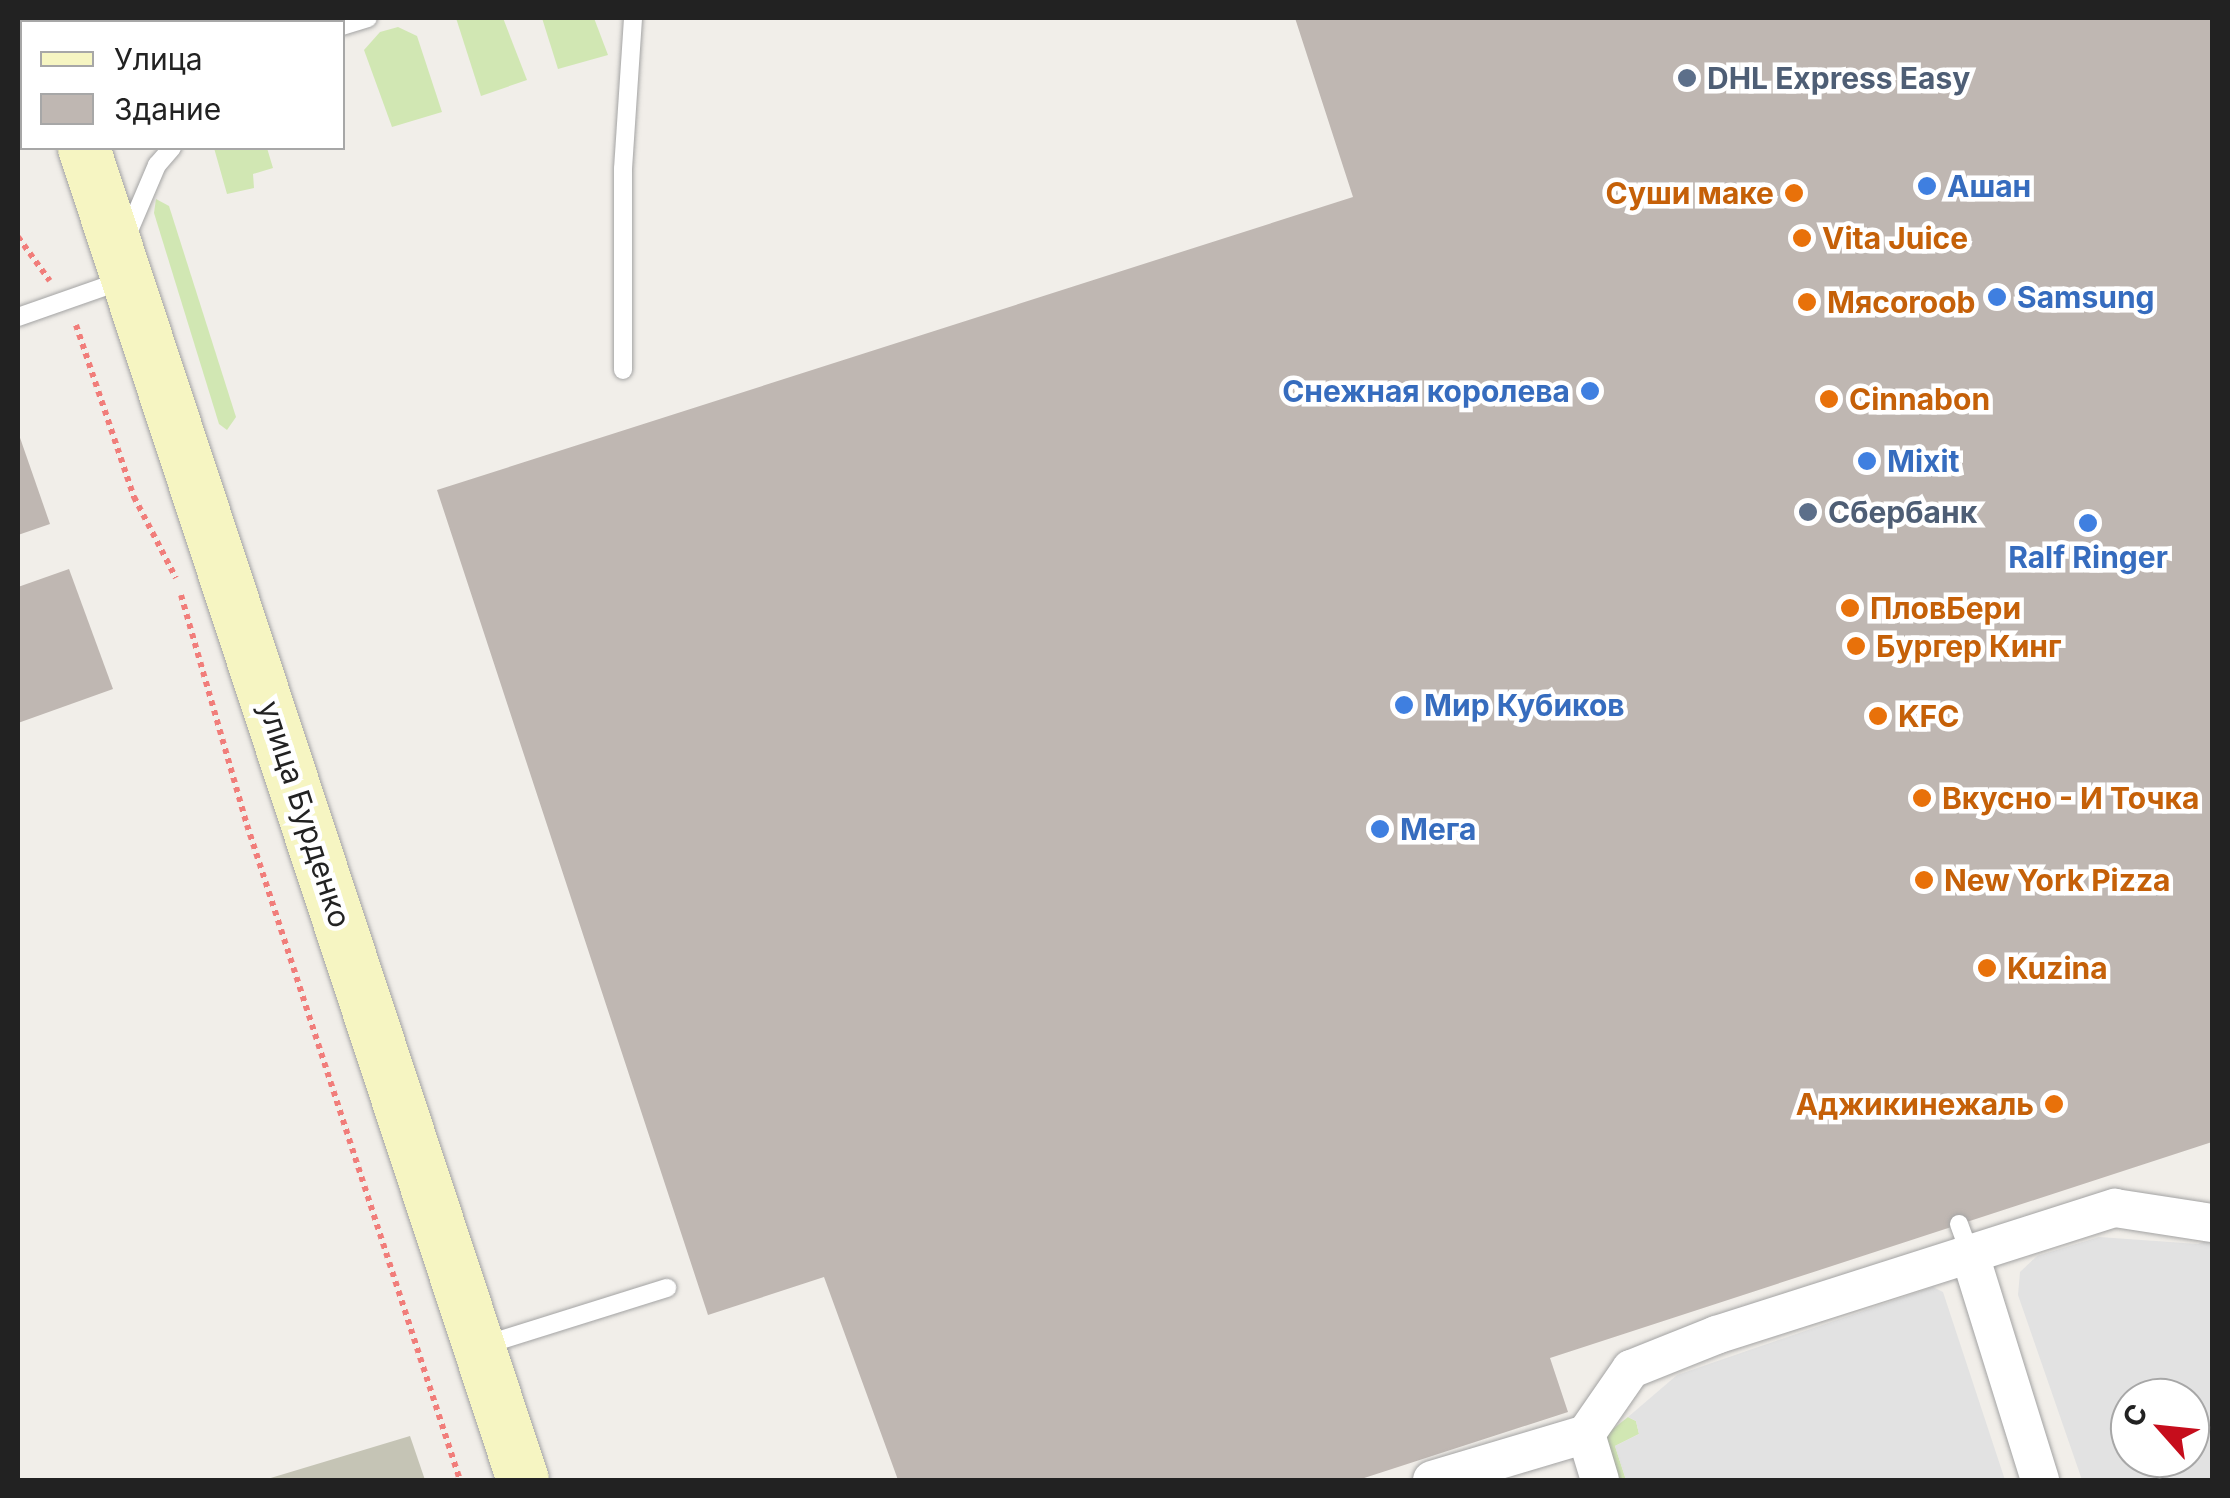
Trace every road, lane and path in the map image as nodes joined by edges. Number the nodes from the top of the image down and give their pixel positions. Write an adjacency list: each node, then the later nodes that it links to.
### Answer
1 (632, 18): 8 (lane)
2 (85, 150): 5 (street, улица Бурденко)
3 (170, 150): 5 (lane)
4 (18, 237): 6 (path)
5 (125, 265): 6 (lane); 12 (street, улица Бурденко)
6 (67, 300): 7 (lane); 14 (path)
7 (18, 317)
8 (622, 370)
9 (2212, 1223): 10 (street)
10 (1965, 1240): 13 (street); 18 (street)
11 (667, 1288): 12 (lane)
12 (480, 1347): 15 (street, улица Бурденко)
13 (1586, 1434): 16 (street); 17 (street)
14 (460, 1480)
15 (523, 1480)
16 (1432, 1480)
17 (1600, 1480)
18 (2040, 1480)

